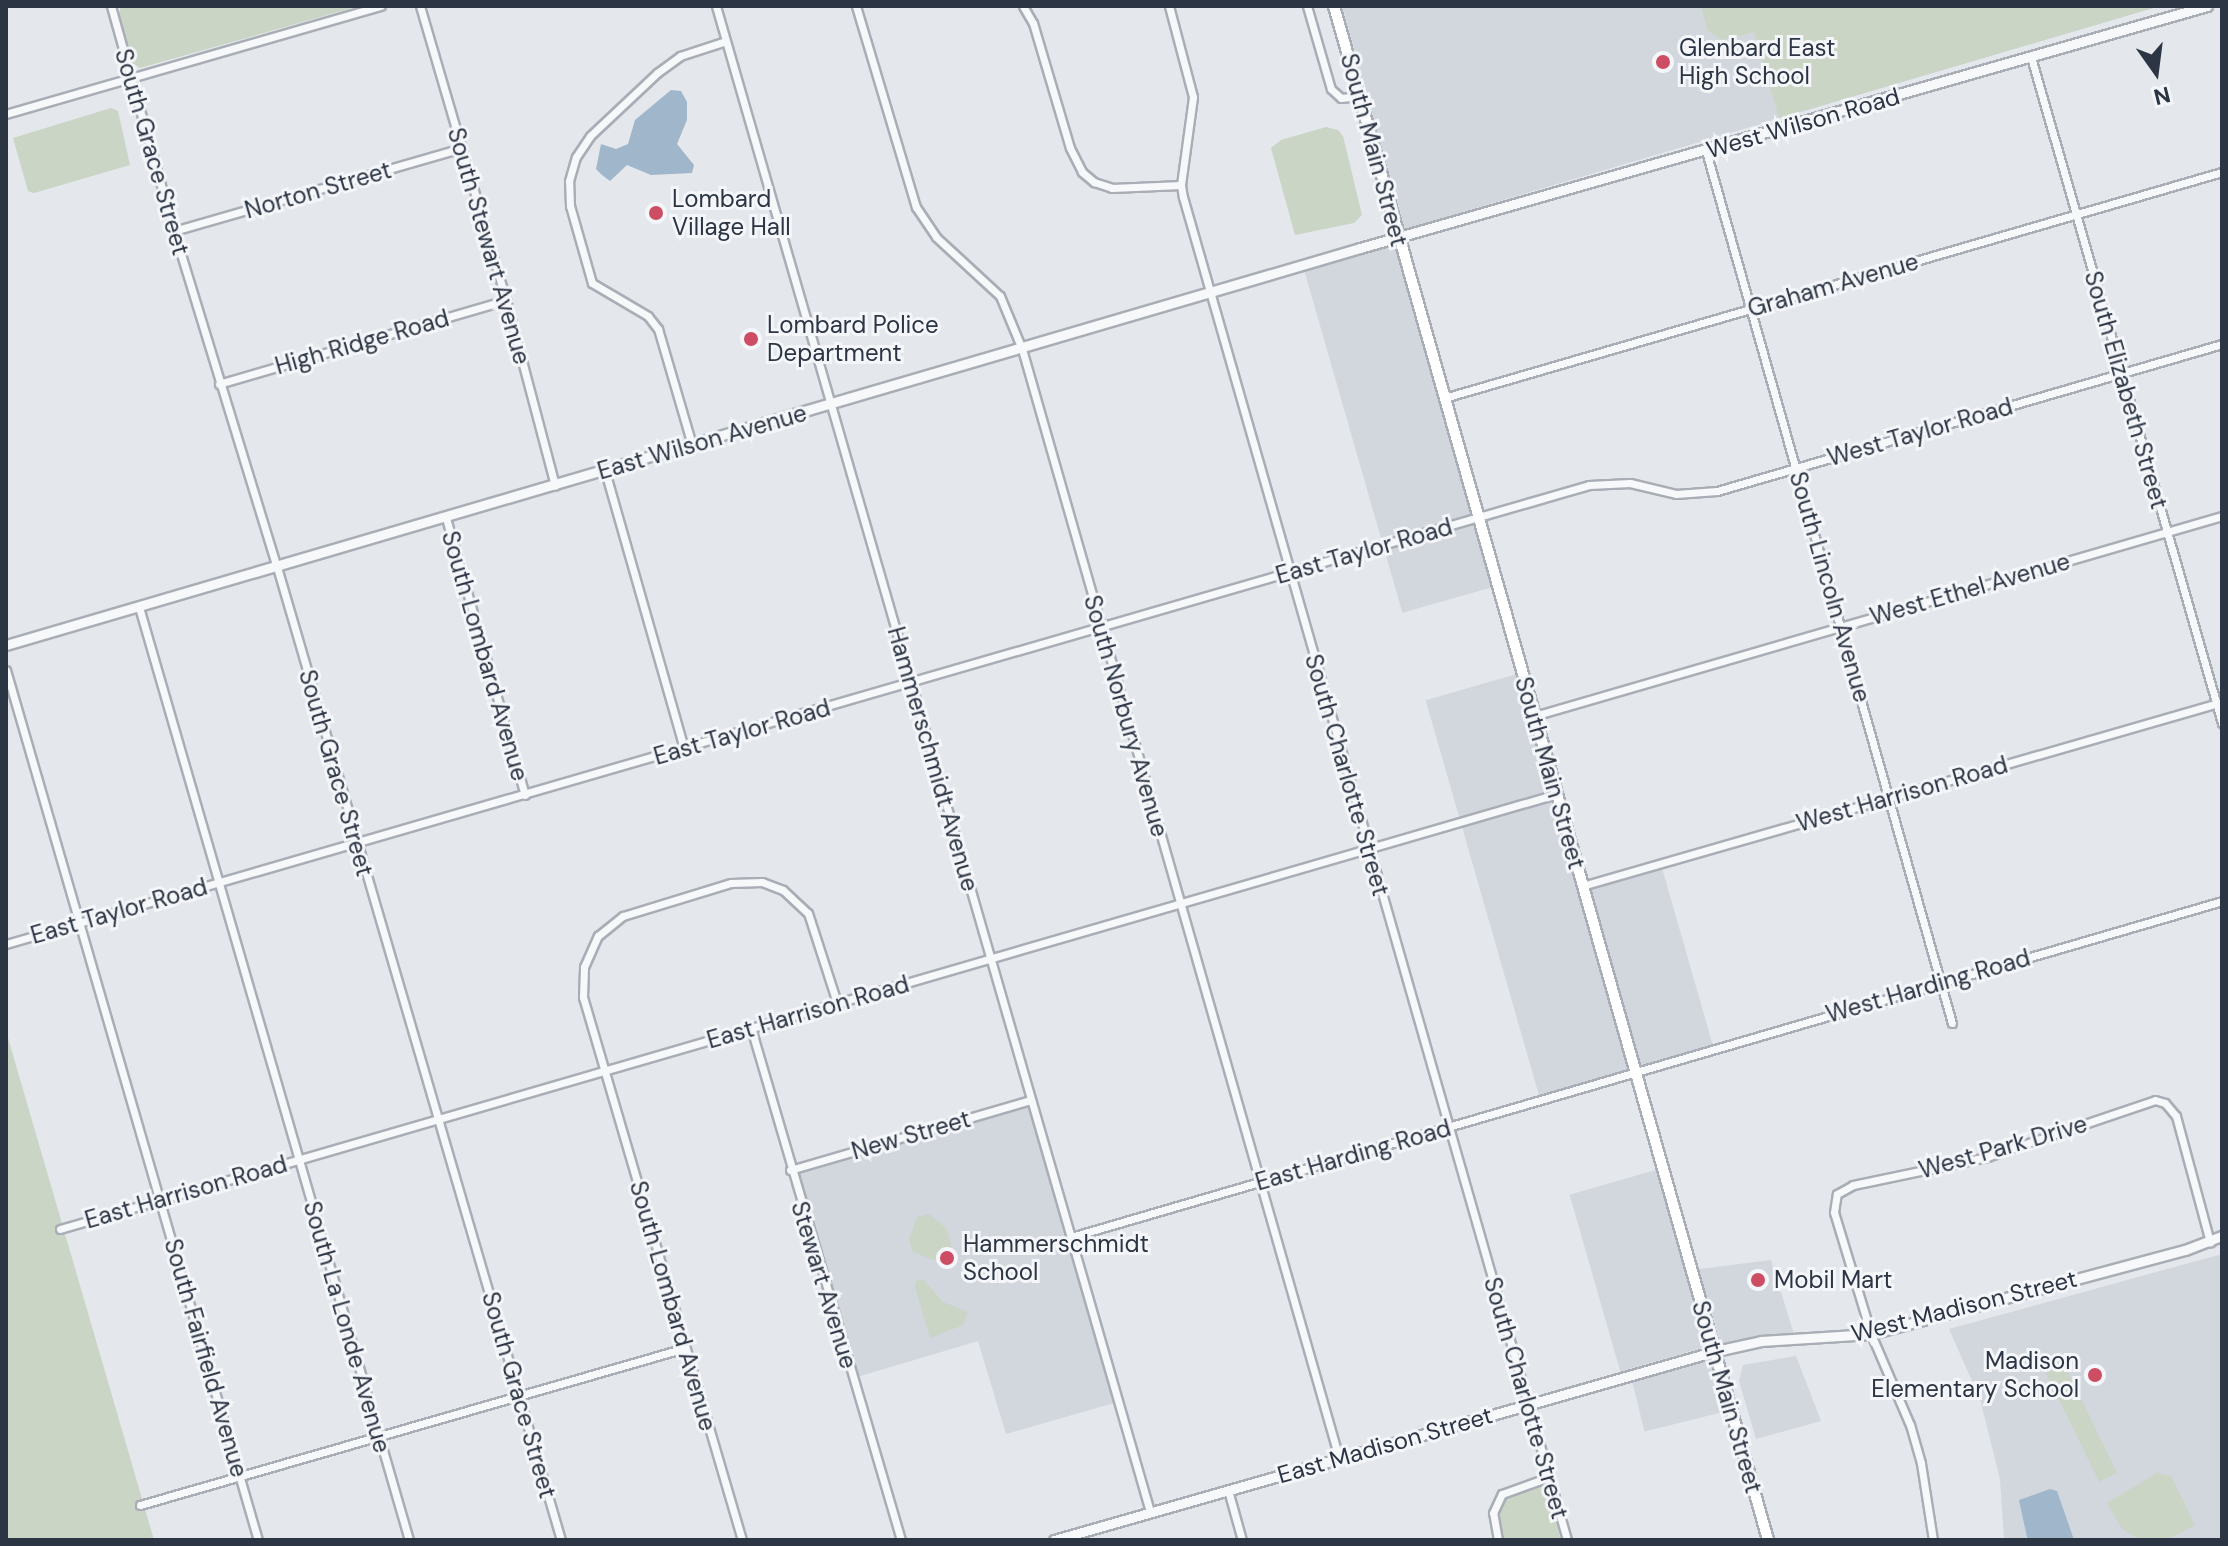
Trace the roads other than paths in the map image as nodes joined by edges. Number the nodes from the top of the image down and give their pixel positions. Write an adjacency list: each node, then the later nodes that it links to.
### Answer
1 (111, 6): 13 (street, South Grace Street)
2 (381, 6): 13 (street)
3 (420, 6): 16 (street, South Stewart Avenue)
4 (716, 6): 11 (street, Hammerschmidt Avenue)
5 (856, 6): 27 (street, South Norbury Avenue)
6 (1023, 6): 19 (street)
7 (1169, 6): 19 (street, South Charlotte Street)
8 (1307, 6): 14 (street)
9 (1334, 6): 14 (main road, South Main Street)
10 (2207, 6): 12 (street, West Wilson Road)
11 (726, 41): 31 (street, Hammerschmidt Avenue); 32 (street)
12 (2031, 57): 17 (street, West Wilson Road); 20 (street, South Elizabeth Street)
13 (132, 78): 15 (street); 21 (street, South Grace Street)
14 (1359, 96): 22 (main road, South Main Street)
15 (6, 114)
16 (462, 148): 21 (street, Norton Street); 24 (street, South Stewart Avenue)
17 (1706, 151): 22 (street, West Wilson Road); 25 (street, South Lincoln Avenue)
18 (2222, 172): 20 (street, Graham Avenue)
19 (1181, 185): 23 (street, South Charlotte Street)
20 (2076, 215): 25 (street, Graham Avenue); 28 (street, South Elizabeth Street)
21 (174, 231): 29 (street, South Grace Street)
22 (1398, 238): 23 (street, East Wilson Avenue); 30 (main road, South Main Street)
23 (1211, 294): 27 (street, East Wilson Avenue); 41 (street, South Charlotte Street)
24 (506, 300): 29 (street, High Ridge Road); 35 (street, South Stewart Avenue)
25 (1751, 309): 30 (street, Graham Avenue); 33 (street, South Lincoln Avenue)
26 (2222, 344): 28 (street, West Taylor Road)
27 (1022, 349): 31 (street, East Wilson Avenue); 44 (street, South Norbury Avenue)
28 (2121, 374): 33 (street, West Taylor Road); 39 (street, South Elizabeth Street)
29 (219, 384): 40 (street, South Grace Street)
30 (1444, 398): 38 (main road, South Main Street)
31 (831, 404): 32 (street, East Wilson Avenue); 47 (street, Hammerschmidt Avenue)
32 (692, 445): 34 (street, East Wilson Avenue)
33 (1796, 468): 38 (street, West Taylor Road); 43 (street, South Lincoln Avenue)
34 (605, 471): 35 (street, East Wilson Avenue); 51 (street)
35 (555, 486): 37 (street, East Wilson Avenue)
36 (2222, 516): 39 (street, West Ethel Avenue)
37 (446, 518): 40 (street, East Wilson Avenue); 53 (street, South Lombard Avenue)
38 (1478, 518): 41 (street, East Taylor Road); 49 (main road, South Main Street)
39 (2166, 532): 43 (street, West Ethel Avenue); 48 (street, South Elizabeth Street)
40 (277, 567): 42 (street, East Wilson Avenue); 55 (street, South Grace Street)
41 (1290, 572): 44 (street, East Taylor Road); 56 (street, South Charlotte Street)
42 (139, 607): 45 (street, East Wilson Avenue); 57 (street, South La Londe Avenue)
43 (1841, 626): 49 (street, West Ethel Avenue); 54 (street, South Lincoln Avenue)
44 (1101, 628): 47 (street, East Taylor Road); 60 (street, South Norbury Avenue)
45 (6, 645)
46 (6, 670): 61 (street, South Fairfield Avenue)
47 (911, 683): 51 (street, East Taylor Road); 63 (street, Hammerschmidt Avenue)
48 (2219, 703): 50 (street, South Elizabeth Street); 54 (street, West Harrison Road)
49 (1534, 716): 52 (main road, South Main Street)
50 (2222, 723)
51 (684, 748): 53 (street, East Taylor Road)
52 (1556, 794): 56 (street, East Harrison Road); 58 (main road, South Main Street)
53 (525, 795): 55 (street, East Taylor Road)
54 (1890, 798): 58 (street, West Harrison Road); 64 (street, South Lincoln Avenue)
55 (356, 841): 57 (street, East Taylor Road); 71 (street, South Grace Street)
56 (1368, 849): 60 (street, East Harrison Road); 72 (street, South Charlotte Street)
57 (218, 882): 61 (street, East Taylor Road); 73 (street, South La Londe Avenue)
58 (1582, 886): 69 (main road, South Main Street)
59 (2222, 901): 64 (street, West Harding Road)
60 (1179, 906): 63 (street, East Harrison Road); 75 (street, South Norbury Avenue)
61 (79, 922): 62 (street, East Taylor Road); 76 (street, South Fairfield Avenue)
62 (6, 944)
63 (991, 959): 65 (street, East Harrison Road); 70 (street, Hammerschmidt Avenue)
64 (1942, 982): 66 (street, South Lincoln Avenue); 69 (street, West Harding Road)
65 (837, 1003): 67 (street, East Harrison Road); 68 (street, South Lombard Avenue)
66 (1952, 1023)
67 (751, 1028): 68 (street, East Harrison Road); 74 (street, Stewart Avenue)
68 (604, 1072): 71 (street, East Harrison Road); 82 (street, South Lombard Avenue)
69 (1635, 1072): 72 (street, East Harding Road); 83 (main road, South Main Street)
70 (1031, 1100): 74 (street, New Street); 79 (street, Hammerschmidt Avenue)
71 (436, 1119): 73 (street, East Harrison Road); 84 (street, South Grace Street)
72 (1449, 1127): 75 (street, East Harding Road); 85 (street, South Charlotte Street)
73 (298, 1159): 76 (street, East Harrison Road); 86 (street, South La Londe Avenue)
74 (790, 1170): 98 (street, Stewart Avenue)
75 (1259, 1182): 79 (street, East Harding Road); 87 (street, South Norbury Avenue)
76 (160, 1200): 77 (street, East Harrison Road); 88 (street, South Fairfield Avenue)
77 (60, 1229)
78 (2222, 1236): 80 (street, West Madison Street)
79 (1071, 1237): 92 (street, Hammerschmidt Avenue)
80 (2210, 1242): 81 (street, West Madison Street); 81 (street, West Park Drive)
81 (1871, 1334): 83 (street, West Madison Street); 104 (street)
82 (685, 1348): 84 (street); 97 (street, South Lombard Avenue)
83 (1716, 1351): 85 (street, East Madison Street); 103 (main road, South Main Street)
84 (521, 1395): 86 (street); 96 (street, South Grace Street)
85 (1528, 1403): 87 (street, East Madison Street); 89 (street, South Charlotte Street)
86 (378, 1436): 88 (street); 95 (street, South La Londe Avenue)
87 (1339, 1458): 90 (street, East Madison Street)
88 (240, 1476): 91 (street); 94 (street, South Fairfield Avenue)
89 (1549, 1477): 101 (street); 102 (street, South Charlotte Street)
90 (1228, 1490): 92 (street, East Madison Street); 100 (street)
91 (140, 1505)
92 (1150, 1512): 93 (street, East Madison Street)
93 (1070, 1538): 99 (street, East Madison Street)
94 (258, 1540)
95 (409, 1540)
96 (561, 1540)
97 (742, 1540)
98 (901, 1540)
99 (1054, 1540)
100 (1242, 1540)
101 (1497, 1540)
102 (1567, 1540)
103 (1768, 1540)
104 (1933, 1540)

